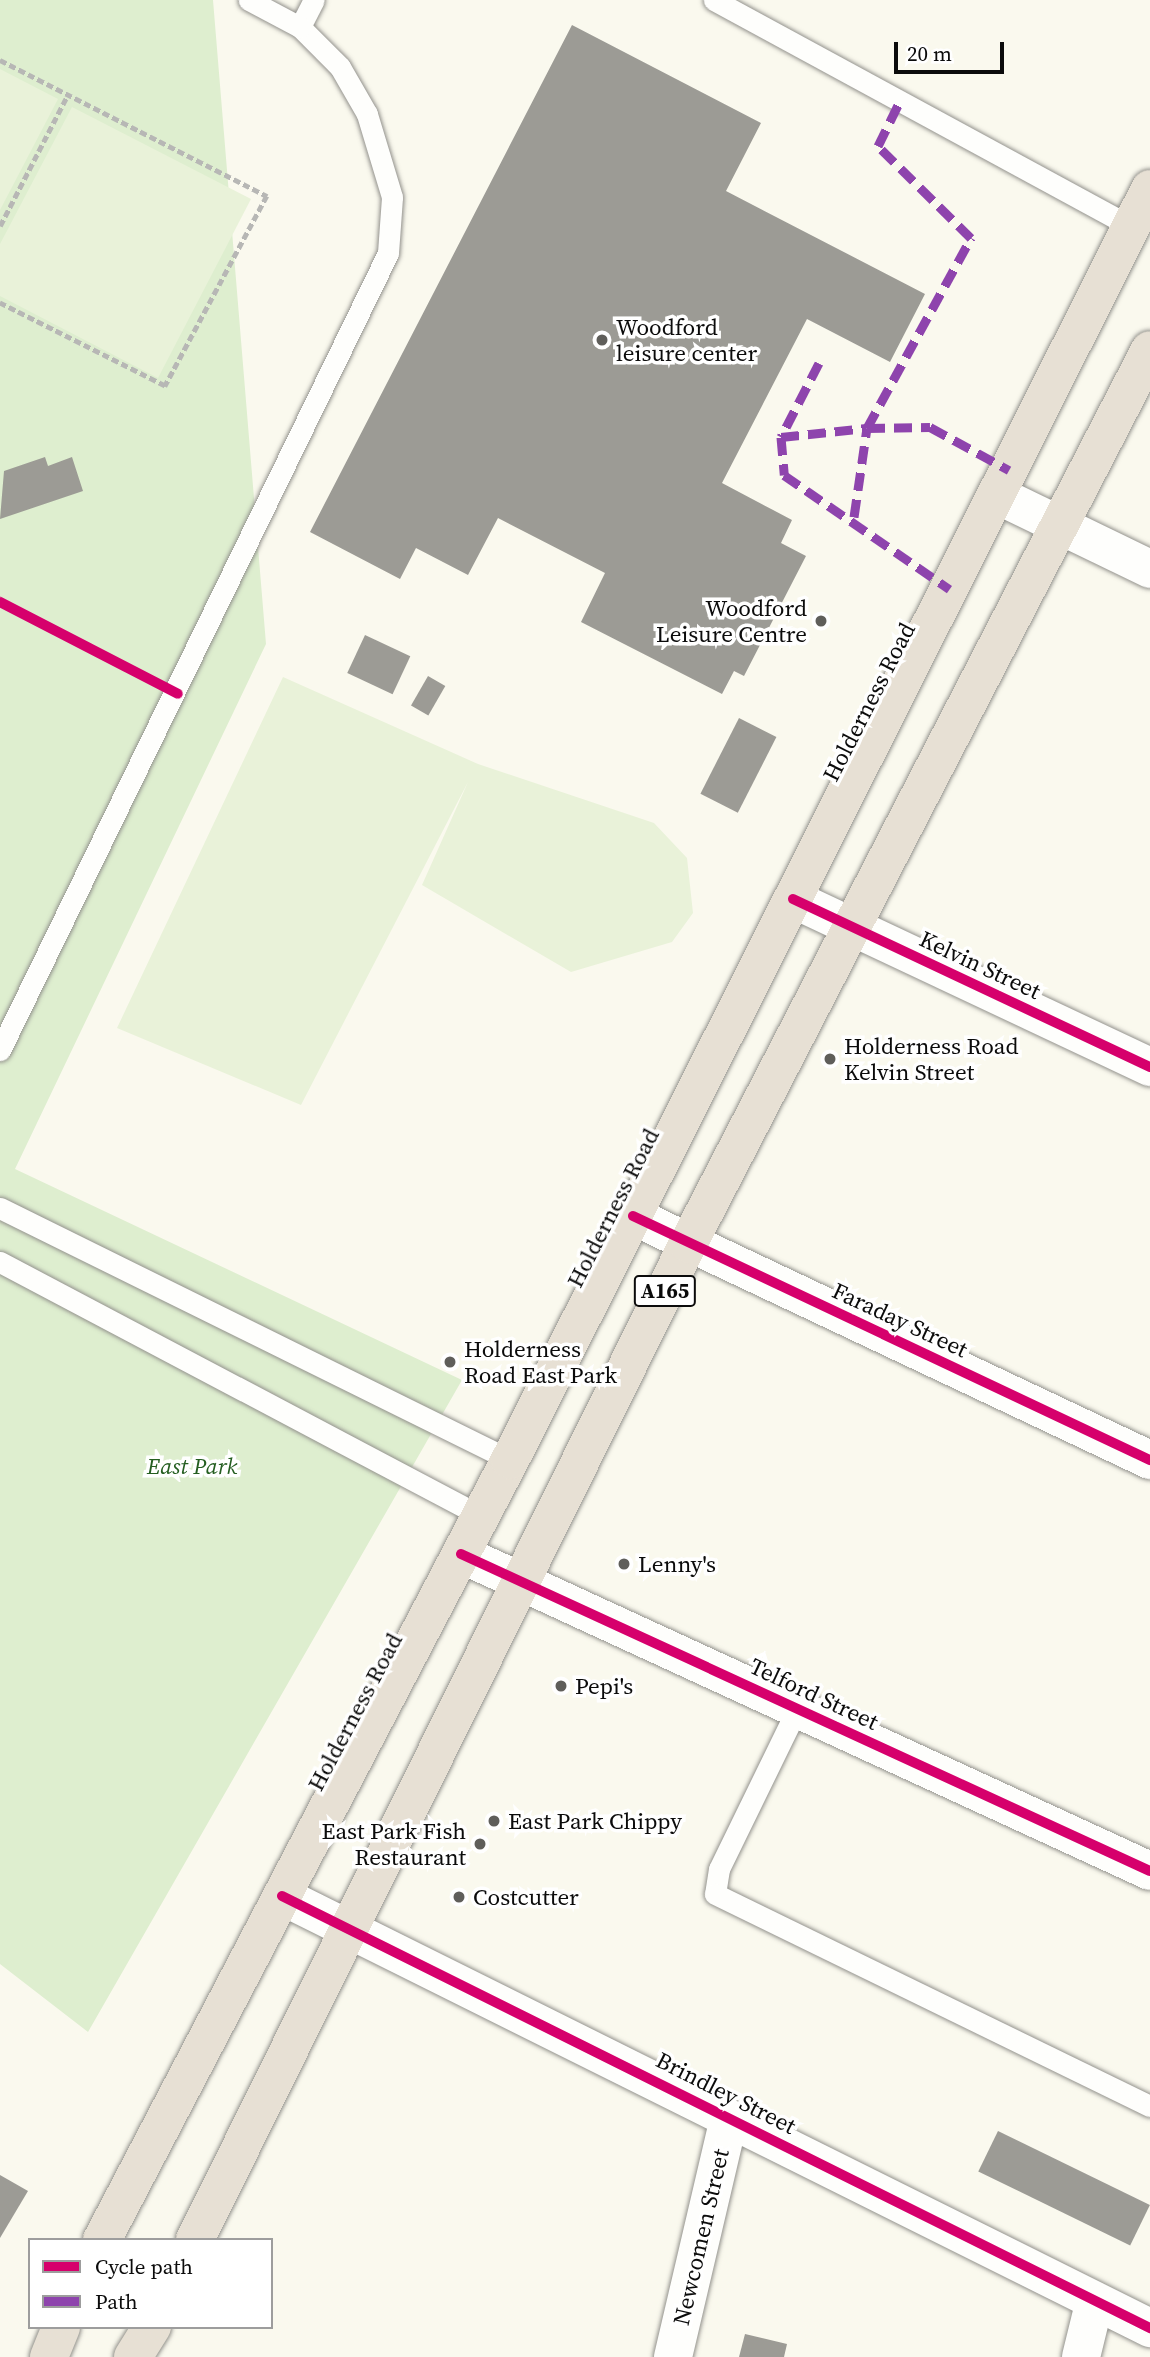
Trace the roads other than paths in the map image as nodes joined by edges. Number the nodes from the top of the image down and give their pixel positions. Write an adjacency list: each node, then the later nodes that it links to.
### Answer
1 (249, 0): 4 (lane)
2 (314, 0): 4 (lane)
3 (714, 0): 6 (lane)
4 (300, 27): 13 (lane)
5 (1150, 189): 6 (highway, Holderness Road / A165)
6 (1130, 226): 8 (highway, Holderness Road / A165)
7 (1150, 350): 9 (highway, A165)
8 (996, 495): 9 (street); 11 (highway, Holderness Road / A165)
9 (1060, 526): 10 (street); 12 (highway, A165)
10 (1150, 569)
11 (793, 899): 12 (street, Kelvin Street); 16 (highway, Holderness Road / A165)
12 (854, 929): 14 (street, Kelvin Street); 17 (highway, A165)
13 (0, 1050)
14 (1150, 1067)
15 (0, 1208): 19 (lane)
16 (633, 1216): 17 (street, Faraday Street); 19 (highway, Holderness Road / A165)
17 (688, 1244): 20 (street, Faraday Street); 23 (highway, A165)
18 (0, 1262): 21 (lane)
19 (510, 1460): 21 (highway, Holderness Road / A165)
20 (1150, 1460)
21 (481, 1516): 22 (highway, Holderness Road / A165)
22 (461, 1554): 23 (street, Telford Street); 26 (highway, Holderness Road / A165)
23 (523, 1582): 24 (street, Telford Street); 27 (highway, A165)
24 (797, 1709): 25 (street, Telford Street); 28 (lane)
25 (1150, 1871)
26 (282, 1896): 27 (street, Brindley Street); 30 (highway, Holderness Road / A165)
27 (346, 1926): 29 (street, Brindley Street); 31 (highway, A165)
28 (1150, 2106)
29 (729, 2118): 32 (street, Brindley Street); 38 (street, Newcomen Street)
30 (103, 2238)
31 (196, 2238)
32 (1094, 2304): 33 (street, Brindley Street); 39 (street)
33 (1150, 2328)
34 (60, 2329): 36 (highway)
35 (151, 2329): 37 (highway)
36 (49, 2357)
37 (133, 2357)
38 (673, 2357)
39 (1081, 2357)

